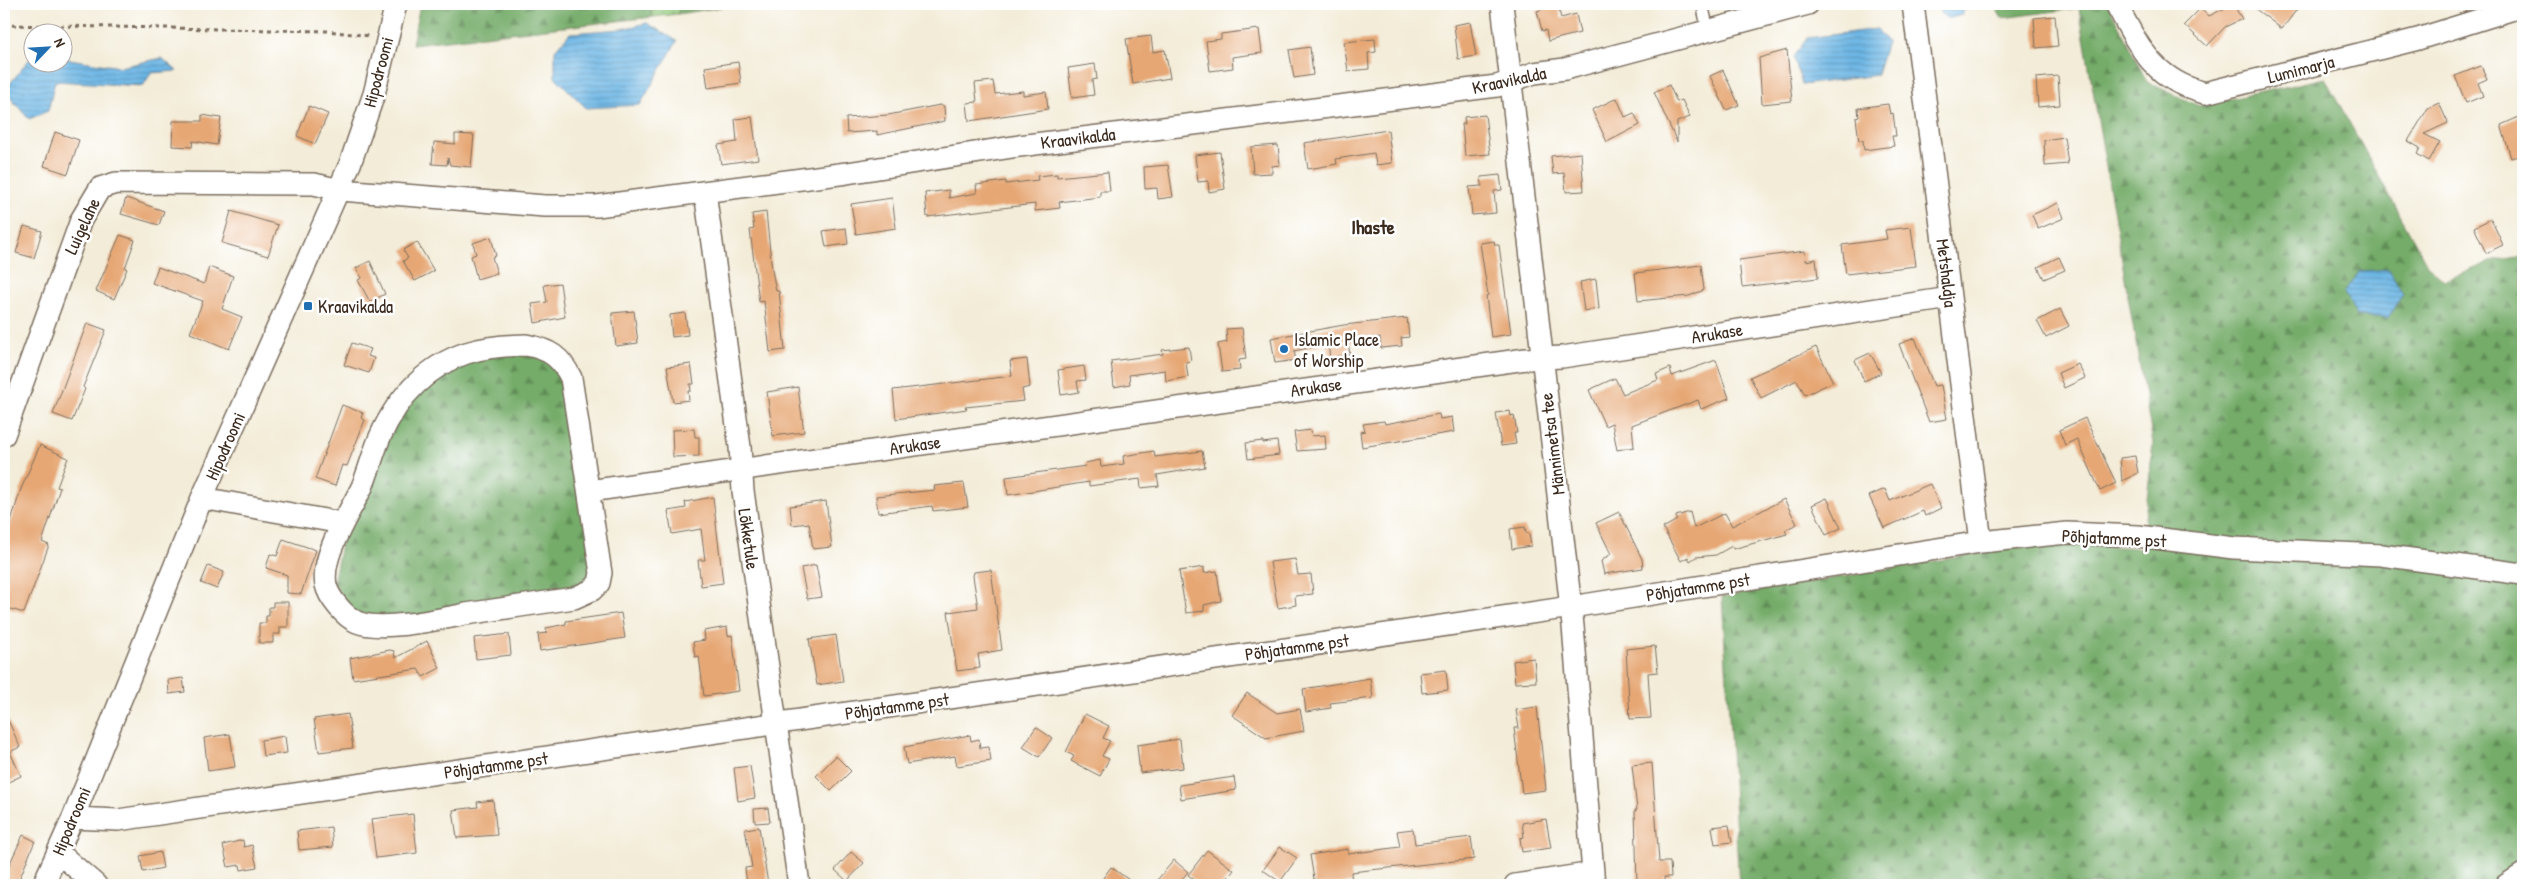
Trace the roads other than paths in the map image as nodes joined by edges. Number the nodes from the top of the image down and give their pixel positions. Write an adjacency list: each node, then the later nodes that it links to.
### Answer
1 (396, 4): 10 (street, Hipodroomi)
2 (1502, 4): 9 (street, Männimetsa tee)
3 (1702, 4): 8 (lane)
4 (1808, 4): 8 (street, Kraavikalda)
5 (1912, 4): 12 (street, Metshaldja)
6 (2116, 4): 7 (street, Lumimarja)
7 (2523, 6)
8 (1708, 30): 9 (street, Kraavikalda)
9 (1510, 81): 11 (street, Kraavikalda); 13 (street, Männimetsa tee)
10 (340, 190): 11 (street, Kraavikalda); 14 (street, Luigelahe); 17 (street, Hipodroomi)
11 (705, 192): 15 (street, Lõkketule)
12 (1950, 298): 13 (street, Arukase); 19 (street, Metshaldja)
13 (1542, 358): 15 (street, Arukase); 21 (street, Männimetsa tee)
14 (4, 435)
15 (742, 471): 16 (street, Arukase); 22 (street, Lõkketule)
16 (589, 491): 18 (street); 18 (street)
17 (202, 498): 18 (street); 23 (street, Hipodroomi)
18 (342, 523)
19 (1981, 542): 20 (street, Põhjatamme pst); 21 (street, Põhjatamme pst)
20 (2523, 574)
21 (1571, 607): 22 (street, Põhjatamme pst); 26 (street, Männimetsa tee)
22 (776, 724): 23 (street, Põhjatamme pst); 29 (street, Lõkketule)
23 (73, 818): 24 (street, Hipodroomi)
24 (58, 853): 27 (street, Hipodroomi); 28 (street)
25 (2523, 874): 31 (street)
26 (1594, 879): 30 (street)
27 (43, 885)
28 (96, 885)
29 (799, 885)
30 (1515, 885)
31 (2506, 885)

